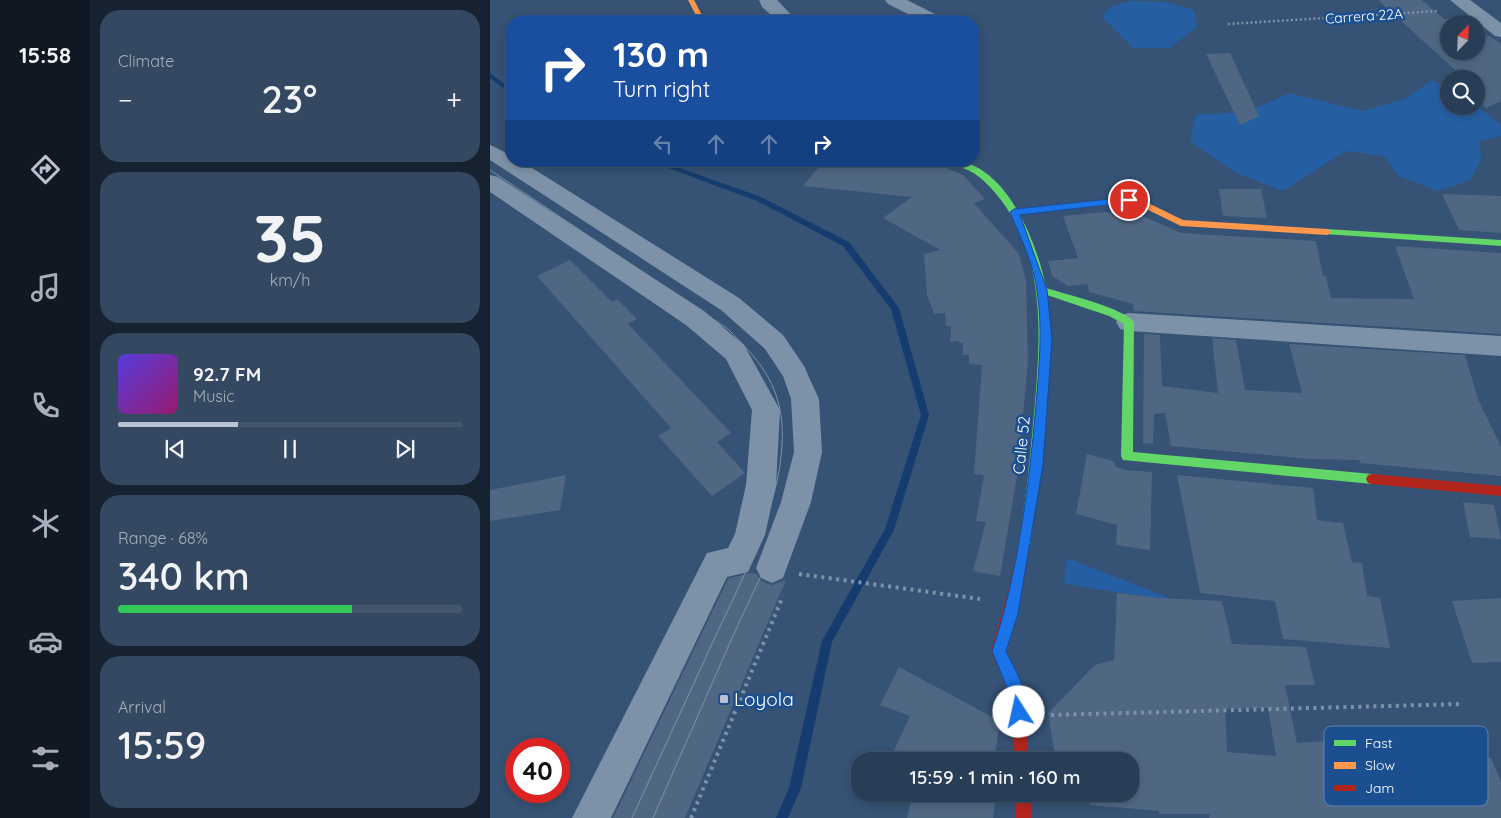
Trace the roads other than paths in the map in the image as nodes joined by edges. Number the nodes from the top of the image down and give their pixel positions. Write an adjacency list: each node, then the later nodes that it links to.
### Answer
1 (690, 0): 7 (street)
2 (768, 0): 8 (street)
3 (894, 0): 9 (street)
4 (1450, 0): 5 (street)
5 (1464, 4): 6 (street); 10 (street)
6 (1493, 8)
7 (699, 15)
8 (780, 15)
9 (923, 15)
10 (1501, 32)
11 (490, 151): 12 (street)
12 (505, 161)
13 (515, 167): 22 (street)
14 (967, 167): 16 (street, Calle 52)
15 (490, 182): 25 (street)
16 (1014, 212): 17 (street); 18 (street, Calle 52)
17 (1501, 243)
18 (1042, 290): 19 (street); 23 (street, Calle 52)
19 (1129, 322): 20 (street); 21 (street)
20 (1501, 346)
21 (1501, 491)
22 (772, 568)
23 (1021, 752)
24 (1023, 802): 26 (street)
25 (591, 818)
26 (1024, 818)

